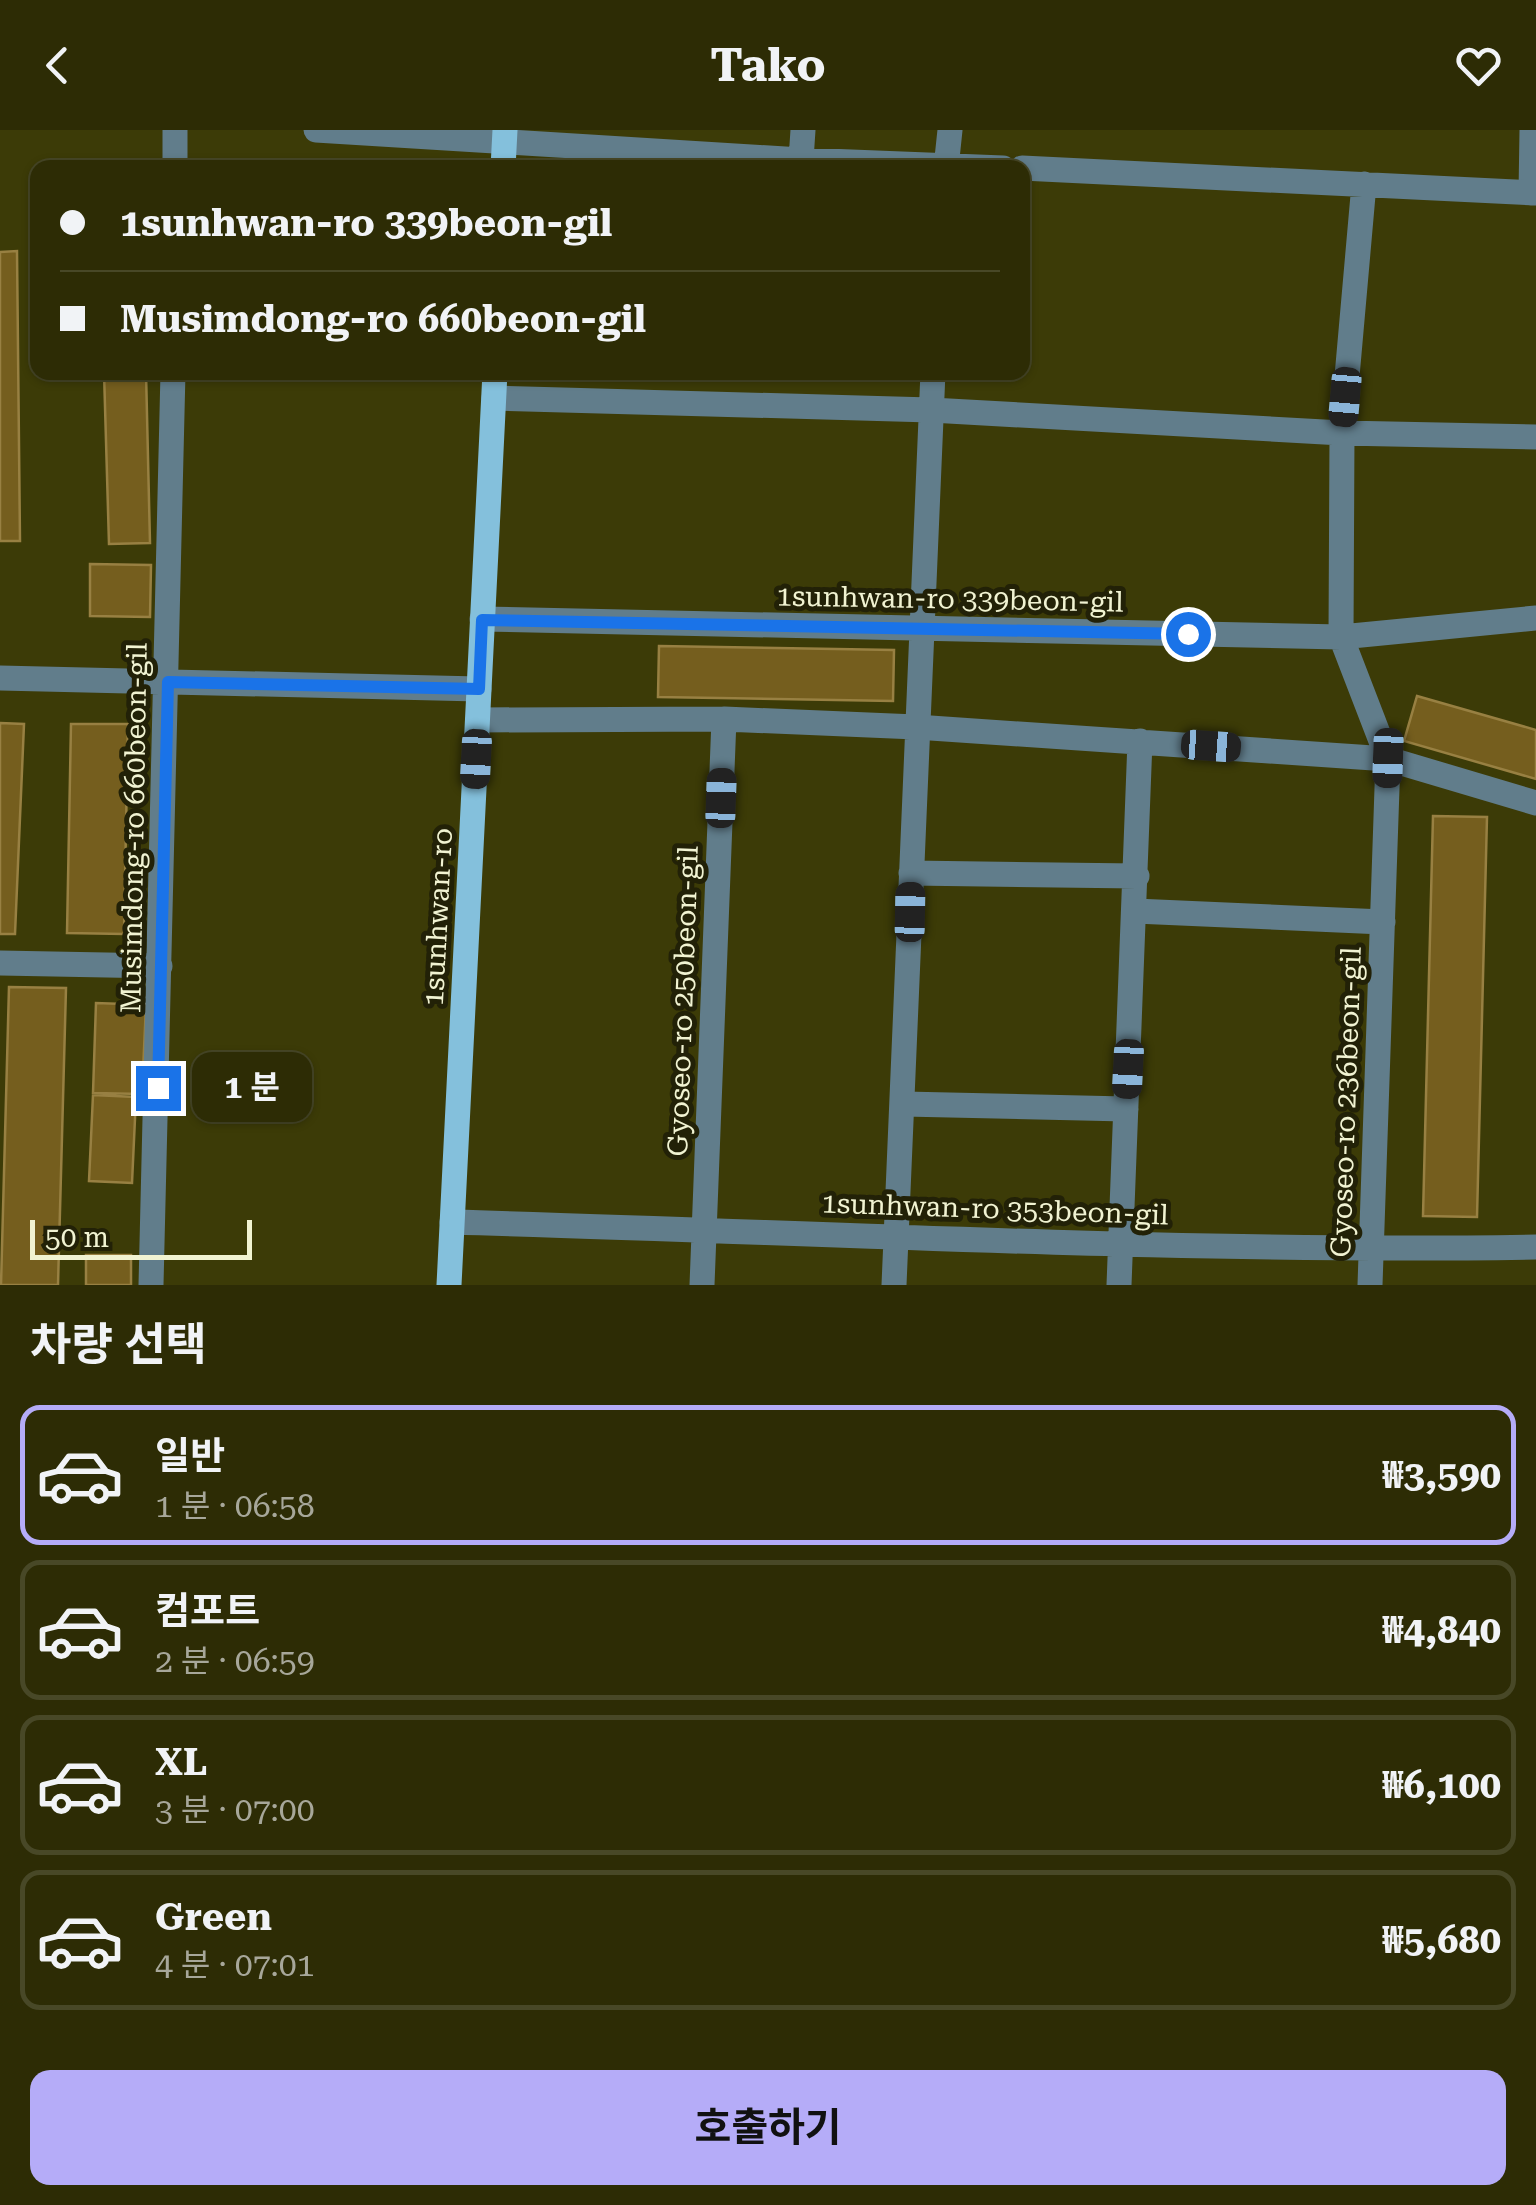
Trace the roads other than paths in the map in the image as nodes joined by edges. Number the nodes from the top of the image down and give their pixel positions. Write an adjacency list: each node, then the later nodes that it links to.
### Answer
1 (175, 130): 7 (street)
2 (316, 130): 6 (street)
3 (803, 130): 8 (street)
4 (950, 130): 9 (street)
5 (1532, 130): 12 (street)
6 (504, 146): 8 (street)
7 (175, 160)
8 (801, 160)
9 (947, 160)
10 (1030, 168): 11 (street)
11 (1364, 184): 12 (street); 17 (street)
12 (1534, 193)
13 (172, 380): 24 (street, Musimdong-ro 660beon-gil)
14 (933, 380): 16 (street)
15 (494, 385): 16 (street); 20 (main road, 1sunhwan-ro)
16 (931, 410): 17 (street); 21 (street)
17 (1342, 432): 18 (street); 22 (street)
18 (1536, 437)
19 (1536, 618): 22 (street, 1sunhwan-ro 339beon-gil)
20 (482, 620): 21 (street, 1sunhwan-ro 339beon-gil); 25 (main road, 1sunhwan-ro)
21 (921, 628): 22 (street, 1sunhwan-ro 339beon-gil); 28 (street)
22 (1341, 637): 30 (street)
23 (0, 678): 24 (street)
24 (168, 682): 25 (street); 37 (street, Musimdong-ro 660beon-gil)
25 (479, 689): 26 (main road, 1sunhwan-ro)
26 (478, 720): 27 (street); 40 (main road, 1sunhwan-ro)
27 (724, 720): 28 (street); 41 (street, Gyoseo-ro 250beon-gil)
28 (916, 728): 29 (street); 32 (street)
29 (1140, 741): 30 (street); 33 (street)
30 (1388, 758): 31 (street); 35 (street, Gyoseo-ro 236beon-gil)
31 (1536, 804)
32 (911, 873): 33 (street); 38 (street)
33 (1137, 876): 34 (street)
34 (1135, 911): 35 (street, Gyoseo-ro 236beon-gil); 39 (street)
35 (1383, 922): 45 (street, Gyoseo-ro 236beon-gil)
36 (0, 963): 37 (street)
37 (160, 966): 46 (street, Musimdong-ro 660beon-gil)
38 (904, 1104): 39 (street); 42 (street)
39 (1126, 1109): 43 (street)
40 (452, 1222): 41 (street, 1sunhwan-ro 353beon-gil); 47 (main road, 1sunhwan-ro)
41 (704, 1229): 42 (street, 1sunhwan-ro 353beon-gil); 48 (street, Gyoseo-ro 250beon-gil)
42 (897, 1238): 43 (street, 1sunhwan-ro 353beon-gil); 49 (street)
43 (1120, 1242): 45 (street, 1sunhwan-ro 353beon-gil); 50 (street)
44 (1536, 1247): 45 (street, 1sunhwan-ro 353beon-gil)
45 (1370, 1250): 51 (street, Gyoseo-ro 236beon-gil)
46 (151, 1285)
47 (449, 1285)
48 (702, 1285)
49 (894, 1285)
50 (1119, 1285)
51 (1370, 1285)

